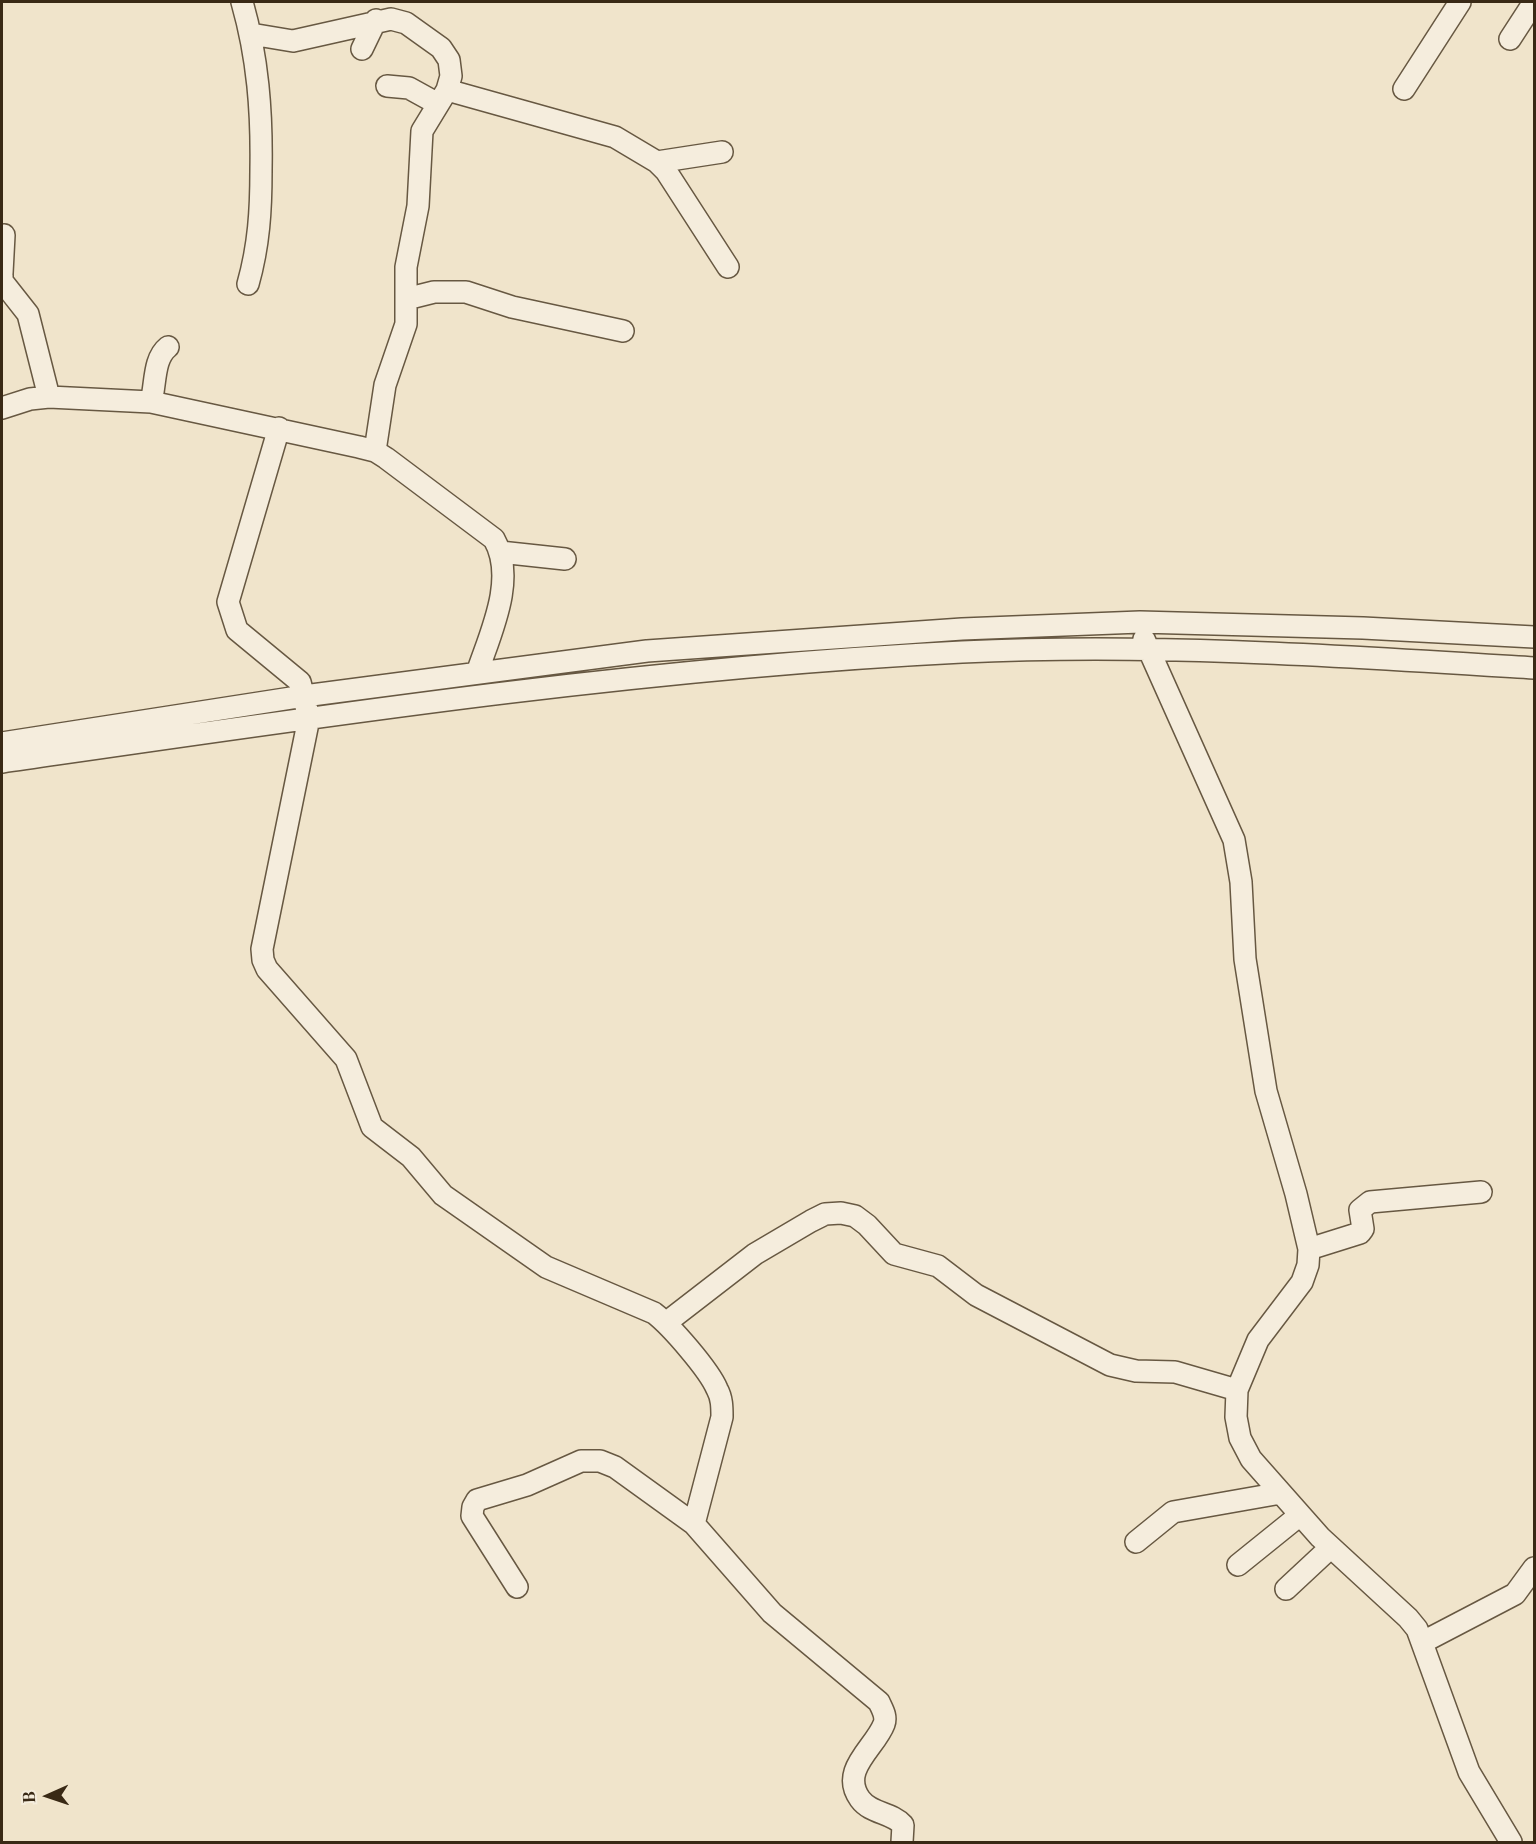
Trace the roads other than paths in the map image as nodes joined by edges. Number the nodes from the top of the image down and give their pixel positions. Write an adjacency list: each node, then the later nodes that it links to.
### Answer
1 (242, 2): 5 (street)
2 (1460, 2): 9 (street)
3 (1534, 2): 6 (street)
4 (376, 20): 5 (street); 7 (street); 10 (street)
5 (251, 34): 16 (street)
6 (1509, 39)
7 (362, 49)
8 (387, 87): 10 (street)
9 (1404, 89)
10 (442, 97): 12 (street); 17 (street)
11 (722, 152): 12 (street)
12 (657, 162): 14 (street)
13 (4, 235): 15 (street)
14 (728, 267)
15 (2, 274): 20 (street)
16 (248, 284)
17 (406, 299): 18 (street); 24 (street)
18 (623, 331)
19 (168, 347): 21 (street)
20 (49, 397): 21 (street); 22 (street)
21 (150, 402): 23 (street)
22 (2, 408)
23 (279, 428): 24 (street); 32 (street)
24 (375, 451): 25 (street)
25 (500, 552): 26 (street); 31 (street)
26 (565, 559)
27 (1140, 622): 28 (street); 29 (street); 31 (street)
28 (1534, 637)
29 (1147, 649): 30 (street); 33 (street); 37 (street)
30 (1534, 668)
31 (477, 673): 32 (street)
32 (304, 696): 33 (street); 34 (street)
33 (309, 718): 35 (street); 38 (street)
34 (2, 742)
35 (2, 762)
36 (1481, 1192): 37 (street)
37 (1309, 1249): 39 (street)
38 (667, 1322): 39 (street); 42 (street)
39 (1237, 1390): 40 (street)
40 (1281, 1492): 41 (street); 43 (street)
41 (1300, 1515): 44 (street); 45 (street)
42 (694, 1524): 47 (street); 50 (street)
43 (1136, 1542)
44 (1330, 1548): 48 (street); 49 (street)
45 (1238, 1565)
46 (1534, 1568): 49 (street)
47 (517, 1587)
48 (1286, 1589)
49 (1423, 1642): 51 (street)
50 (902, 1842)
51 (1511, 1842)

